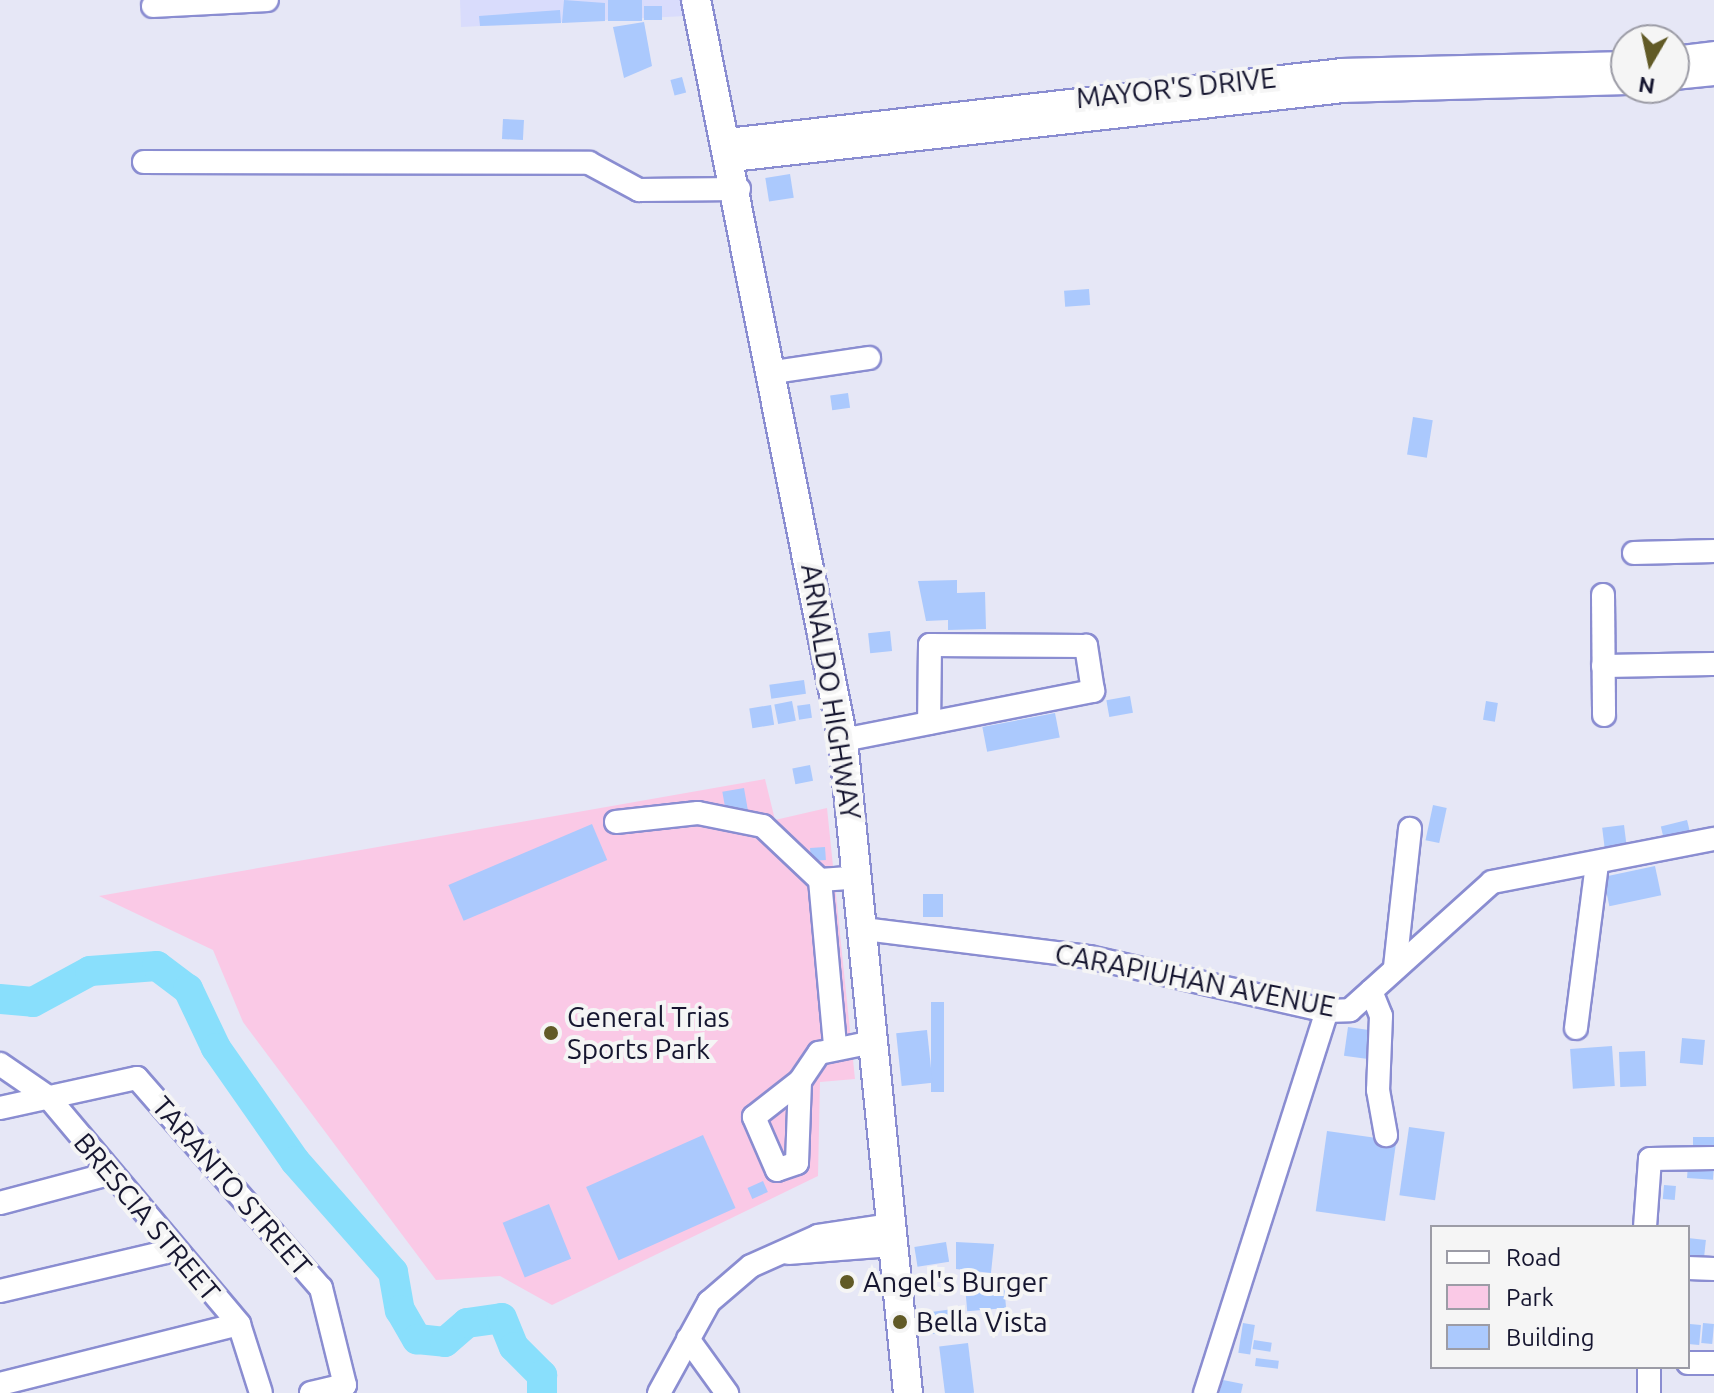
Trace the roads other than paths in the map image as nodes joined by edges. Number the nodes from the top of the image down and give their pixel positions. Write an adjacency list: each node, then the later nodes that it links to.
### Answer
1 (267, 0): 3 (street)
2 (696, 0): 11 (main road, ARNALDO HIGHWAY)
3 (153, 6)
4 (1714, 53): 5 (street)
5 (1690, 56)
6 (1610, 63): 10 (street, MAYOR'S DRIVE)
7 (1714, 74): 8 (street)
8 (1690, 76)
9 (1610, 83): 10 (street, MAYOR'S DRIVE)
10 (1224, 93): 11 (street, MAYOR'S DRIVE)
11 (730, 150): 13 (main road, ARNALDO HIGHWAY)
12 (144, 162): 13 (street)
13 (739, 189): 15 (main road, ARNALDO HIGHWAY)
14 (869, 358): 15 (street)
15 (774, 372): 23 (main road, ARNALDO HIGHWAY)
16 (1714, 551): 17 (street)
17 (1634, 553)
18 (1603, 595): 20 (street)
19 (1714, 664): 20 (street)
20 (1603, 666): 21 (street)
21 (1604, 715)
22 (929, 723): 22 (street); 23 (street)
23 (843, 740): 28 (main road, ARNALDO HIGHWAY)
24 (616, 822): 29 (street)
25 (1410, 829): 31 (street)
26 (1714, 839): 27 (street, CARAPIUHAN AVENUE)
27 (1597, 865): 31 (street, CARAPIUHAN AVENUE); 34 (street)
28 (859, 877): 29 (street); 30 (main road, ARNALDO HIGHWAY)
29 (820, 880): 36 (street)
30 (864, 929): 33 (street, CARAPIUHAN AVENUE); 35 (main road, ARNALDO HIGHWAY)
31 (1395, 967): 32 (street, CARAPIUHAN AVENUE)
32 (1371, 991): 33 (street, CARAPIUHAN AVENUE); 41 (street)
33 (1327, 1011): 62 (street)
34 (1576, 1028)
35 (873, 1042): 36 (street); 46 (main road, ARNALDO HIGHWAY)
36 (835, 1045): 38 (street)
37 (0, 1064): 39 (street, BRESCIA STREET)
38 (800, 1081)
39 (48, 1097): 40 (street, TARANTO STREET); 43 (street, BRESCIA STREET); 58 (street, TARANTO STREET)
40 (0, 1108)
41 (1386, 1135)
42 (1714, 1158): 45 (street)
43 (108, 1174): 44 (street); 47 (street, BRESCIA STREET)
44 (0, 1203)
45 (1645, 1225)
46 (892, 1235): 52 (street); 61 (main road, ARNALDO HIGHWAY)
47 (171, 1251): 50 (street); 51 (street, BRESCIA STREET)
48 (1690, 1268): 49 (street)
49 (1714, 1269)
50 (0, 1291)
51 (239, 1324): 56 (street); 57 (street, BRESCIA STREET)
52 (688, 1339): 59 (street); 60 (street)
53 (1690, 1363): 54 (street)
54 (1714, 1363)
55 (1649, 1369): 63 (street)
56 (0, 1384)
57 (261, 1393)
58 (311, 1393)
59 (659, 1393)
60 (727, 1393)
61 (908, 1393)
62 (1205, 1393)
63 (1649, 1393)

